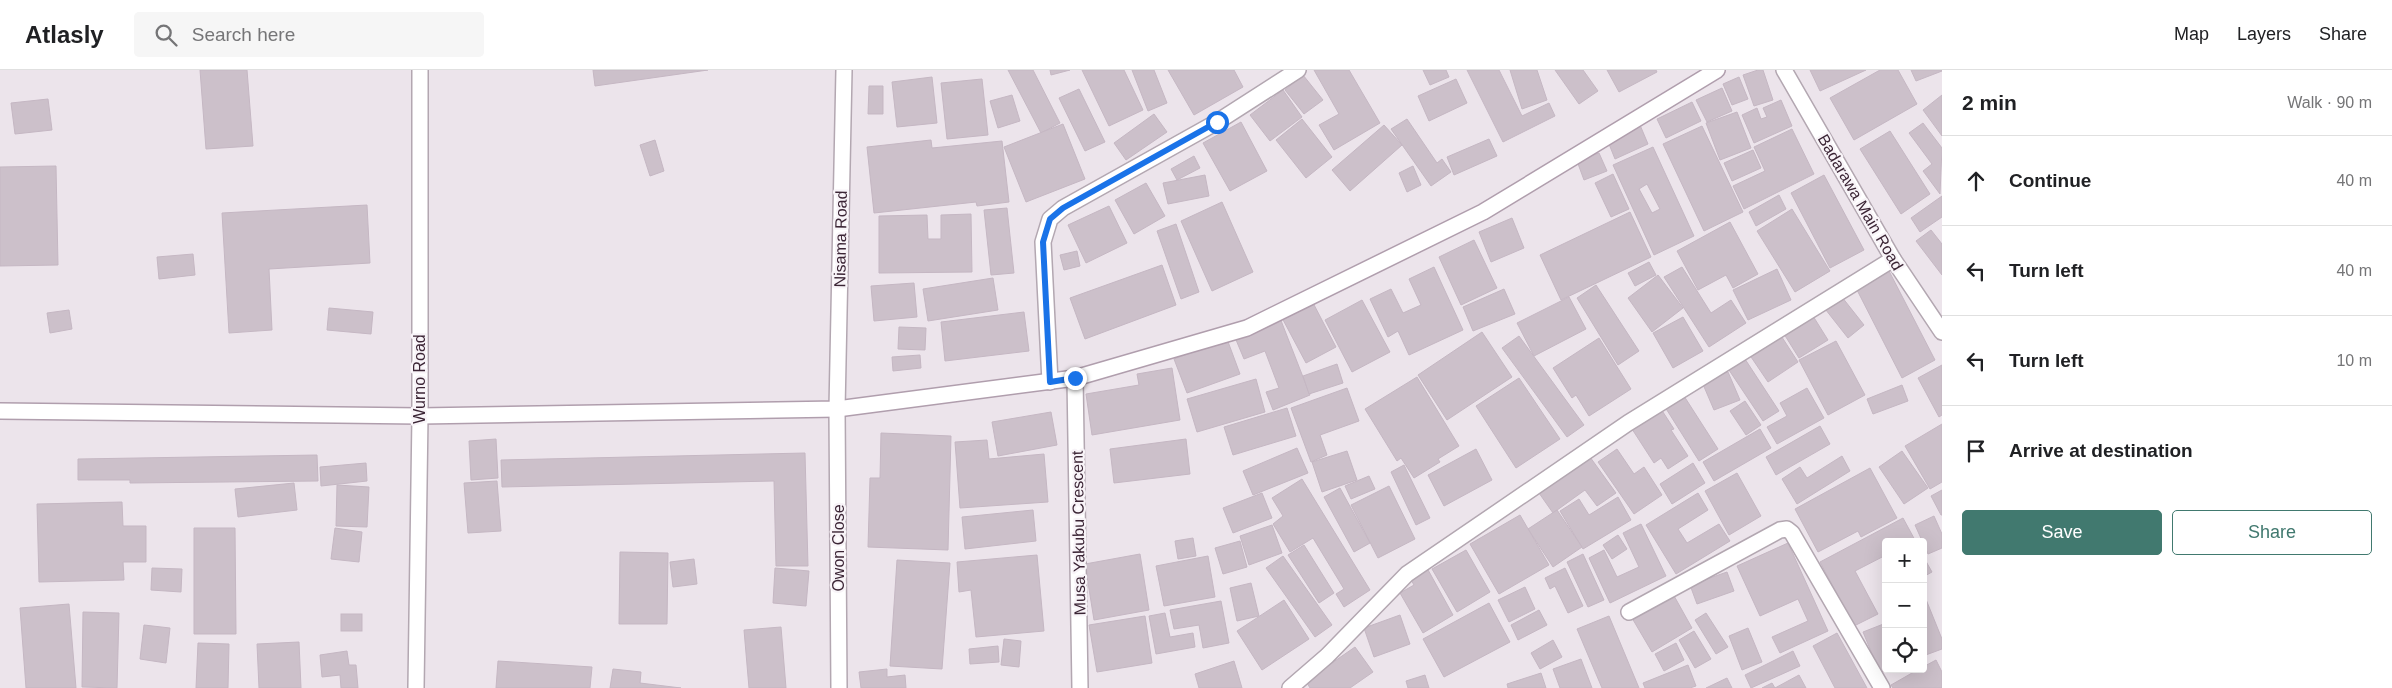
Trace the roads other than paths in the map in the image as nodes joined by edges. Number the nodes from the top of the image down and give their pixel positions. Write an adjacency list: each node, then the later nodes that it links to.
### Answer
1 (420, 70): 12 (street, Wurno Road)
2 (844, 70): 10 (street, Nisama Road)
3 (1298, 70): 9 (street)
4 (1717, 70): 8 (street)
5 (1784, 70): 6 (street, Badarawa Main Road)
6 (1893, 259): 7 (street, Badarawa Main Road); 17 (street)
7 (1942, 332)
8 (1075, 378): 9 (street); 16 (street, Musa Yakubu Crescent)
9 (1050, 382): 10 (street)
10 (836, 409): 12 (street); 15 (street, Owon Close)
11 (0, 411): 12 (street)
12 (420, 416): 14 (street, Wurno Road)
13 (1629, 612): 18 (street)
14 (416, 688)
15 (839, 688)
16 (1080, 688)
17 (1290, 688)
18 (1882, 688)

